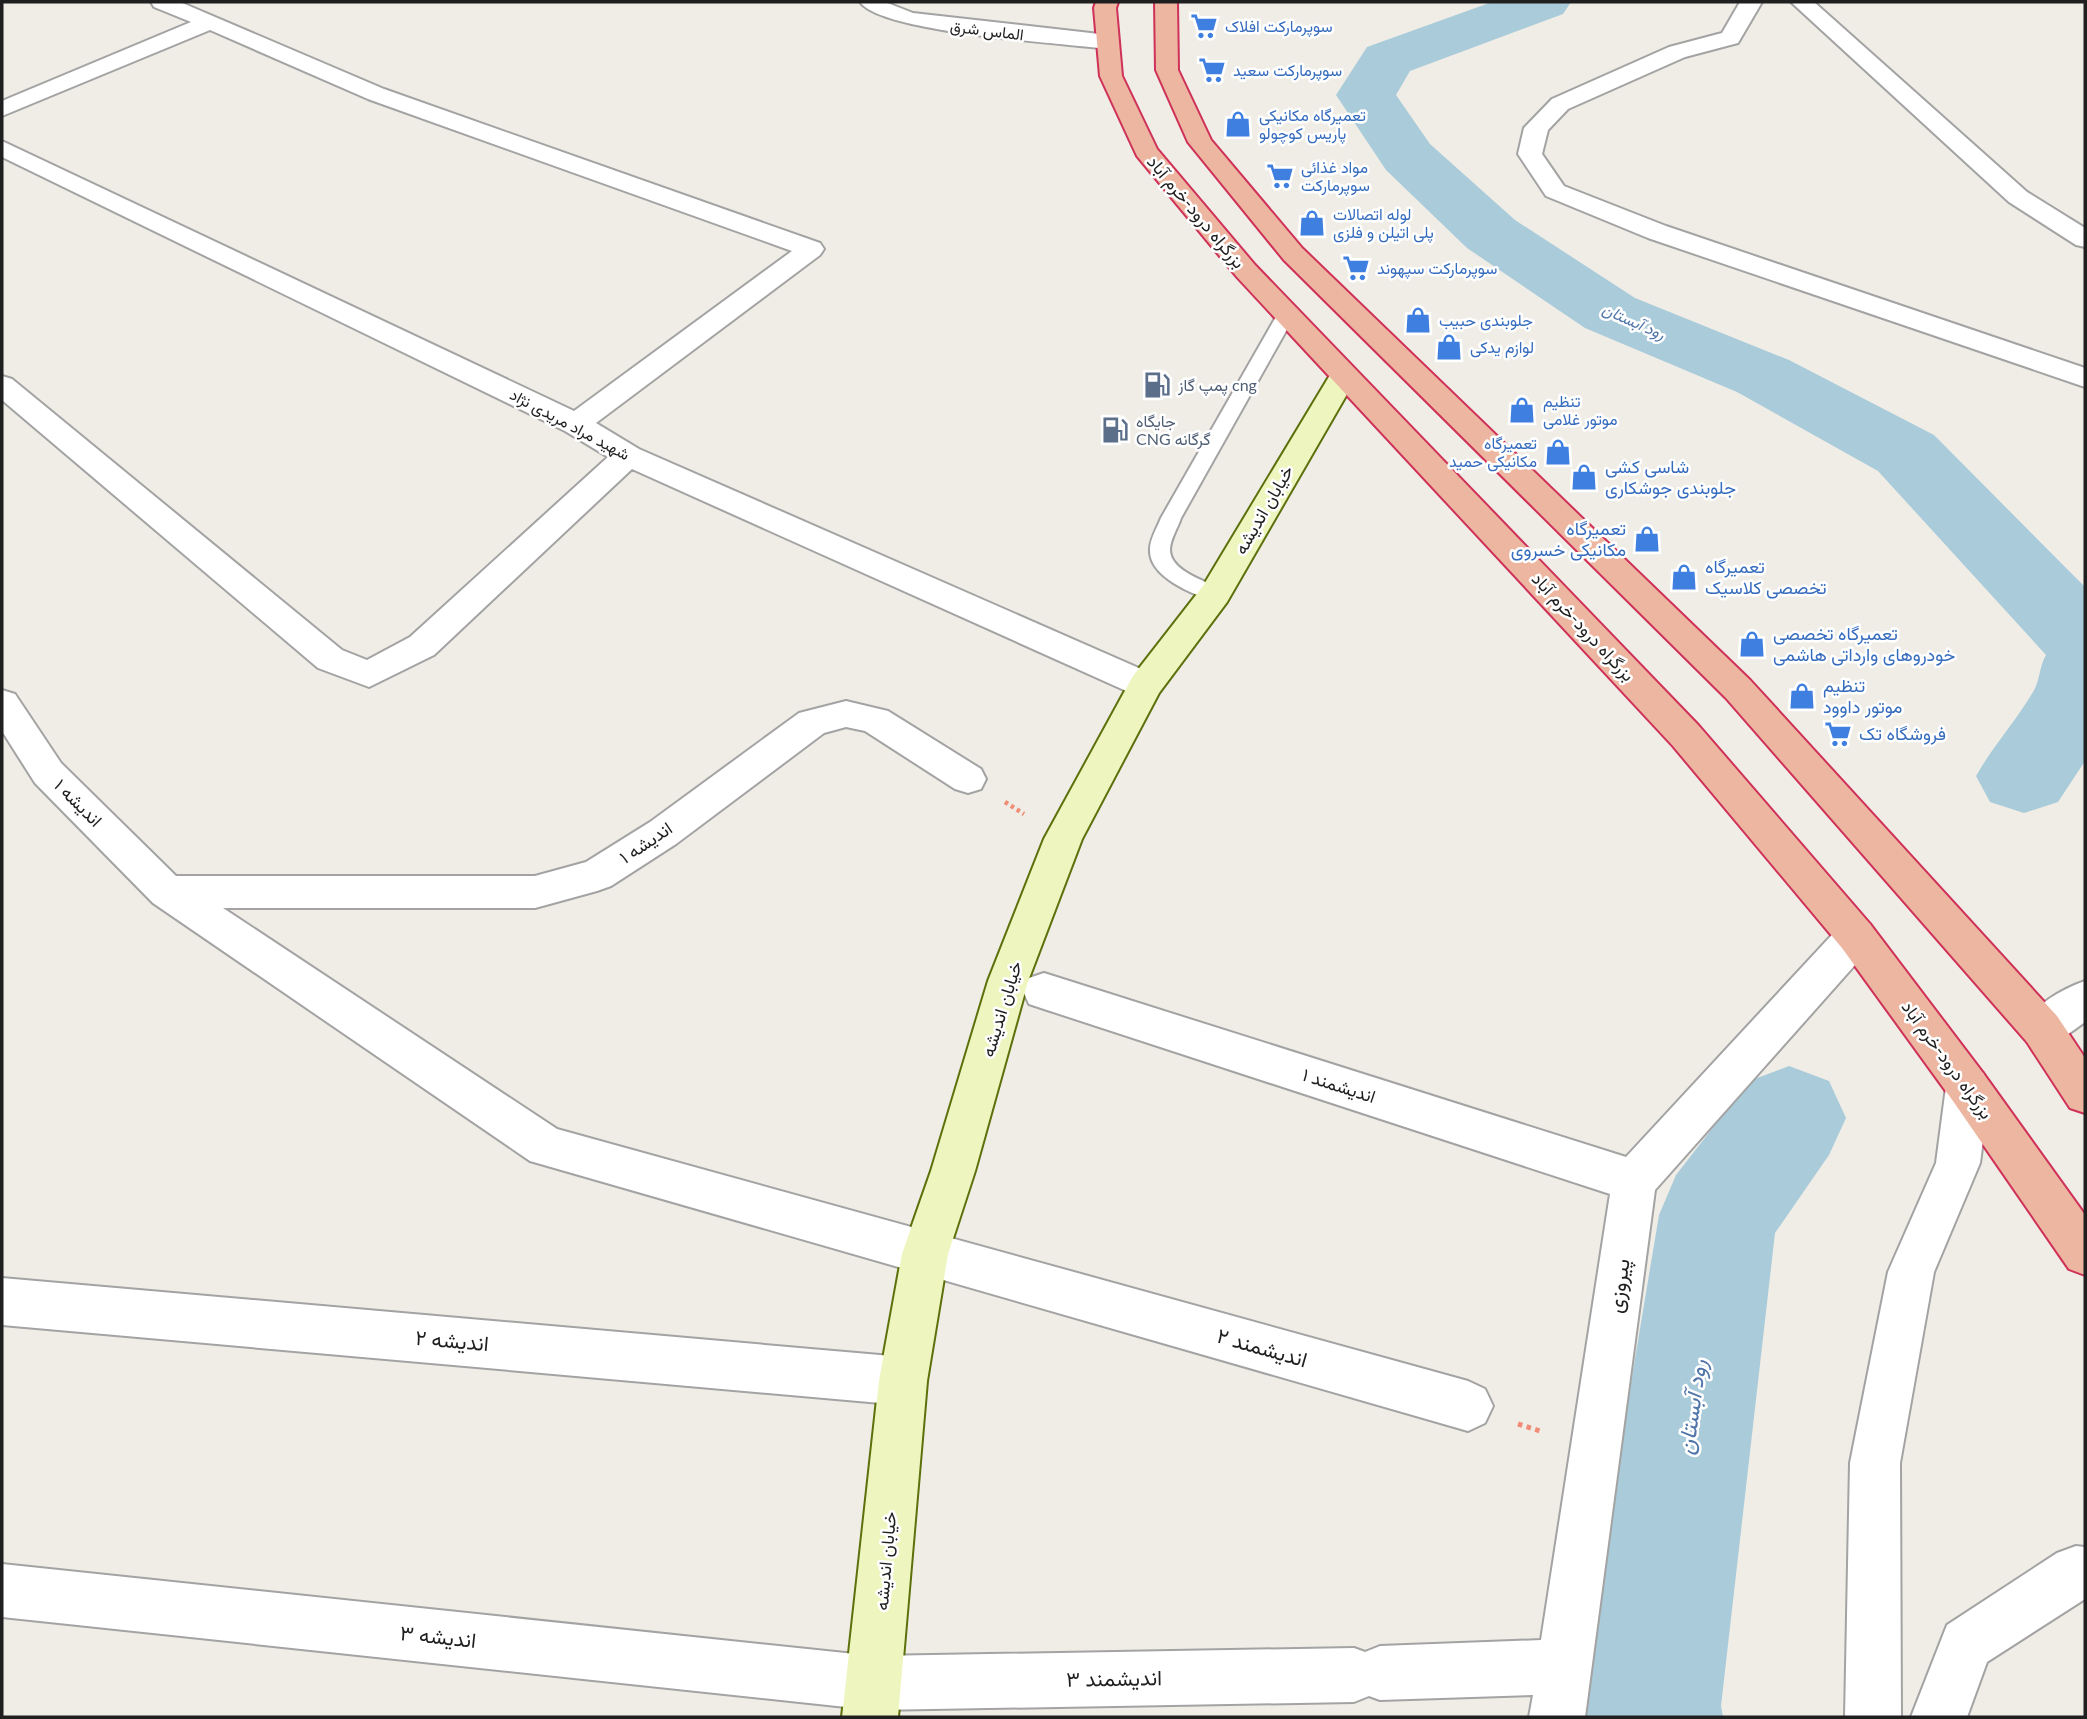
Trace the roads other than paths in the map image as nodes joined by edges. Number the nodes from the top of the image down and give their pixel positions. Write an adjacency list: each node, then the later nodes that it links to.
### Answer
1 (162, 2): 7 (street)
2 (871, 2): 8 (street, الماس شرق)
3 (1107, 2): 8 (highway, بزرگراه درود-خرم آباد)
4 (1166, 2): 26 (highway)
5 (1751, 2): 14 (street)
6 (1802, 2): 11 (street)
7 (211, 22): 9 (street); 16 (street)
8 (1108, 43): 12 (highway, بزرگراه درود-خرم آباد)
9 (2, 109)
10 (2, 148): 16 (street, شهید مراد مریدی نژاد)
11 (2085, 239)
12 (1286, 315): 13 (highway, بزرگراه درود-خرم آباد); 18 (lane)
13 (1344, 375): 18 (main road, خیابان اندیشه); 23 (highway, بزرگراه درود-خرم آباد)
14 (2085, 378)
15 (2, 385): 17 (street)
16 (576, 424): 17 (street, شهید مراد مریدی نژاد)
17 (628, 456): 19 (street, شهید مراد مریدی نژاد)
18 (1214, 594): 19 (main road, خیابان اندیشه)
19 (1145, 685): 31 (main road, خیابان اندیشه)
20 (2, 703): 22 (street, اندیشه ۱)
21 (968, 779): 22 (street, اندیشه ۱)
22 (167, 892): 31 (street, اندیشه ۱)
23 (1856, 936): 27 (highway, بزرگراه درود-خرم آباد); 29 (street)
24 (1044, 991): 29 (street, اندیشمند ۱)
25 (2085, 999): 26 (street)
26 (2042, 1029): 28 (highway)
27 (1968, 1087): 30 (highway, بزرگراه درود-خرم آباد); 39 (street)
28 (2085, 1094)
29 (1634, 1181): 37 (street, پیروزی)
30 (2085, 1252)
31 (925, 1254): 33 (main road, خیابان اندیشه); 34 (street, اندیشمند ۲)
32 (2, 1301): 33 (street, اندیشه ۲)
33 (902, 1381): 38 (main road, خیابان اندیشه)
34 (1468, 1406)
35 (2085, 1573): 40 (street)
36 (2, 1591): 38 (street, اندیشه ۳)
37 (1561, 1692): 38 (street, اندیشمند ۳)
38 (872, 1700)
39 (1873, 1717)
40 (1939, 1717)

